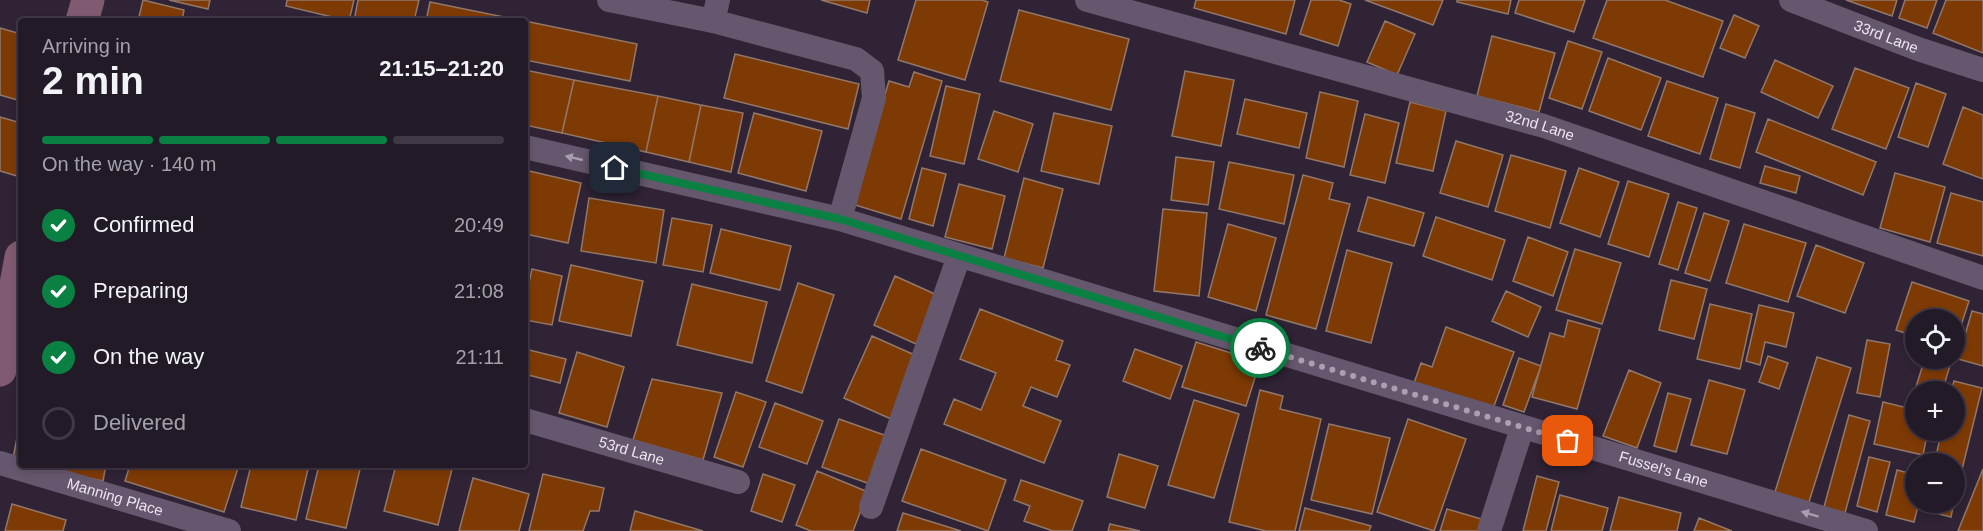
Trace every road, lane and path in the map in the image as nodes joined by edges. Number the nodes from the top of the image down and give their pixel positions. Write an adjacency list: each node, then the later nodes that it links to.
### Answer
1 (88, 0): 6 (street)
2 (609, 0): 5 (street)
3 (1087, 0): 12 (street, 32nd Lane)
4 (1791, 0): 7 (street, 33rd Lane)
5 (715, 11): 9 (street)
6 (83, 18)
7 (1983, 70)
8 (528, 148): 9 (street, Fussel's Lane, one-way to 8)
9 (840, 219): 10 (street, Fussel's Lane)
10 (959, 256): 15 (street, Fussel's Lane); 18 (street)
11 (15, 269): 13 (street)
12 (1983, 278)
13 (0, 370)
14 (528, 421): 17 (street, 53rd Lane)
15 (1522, 428): 20 (street); 21 (street, Fussel's Lane, one-way to 15)
16 (0, 464): 19 (street, Manning Place)
17 (738, 482)
18 (871, 507)
19 (229, 531)
20 (1489, 531)
21 (1866, 531)

